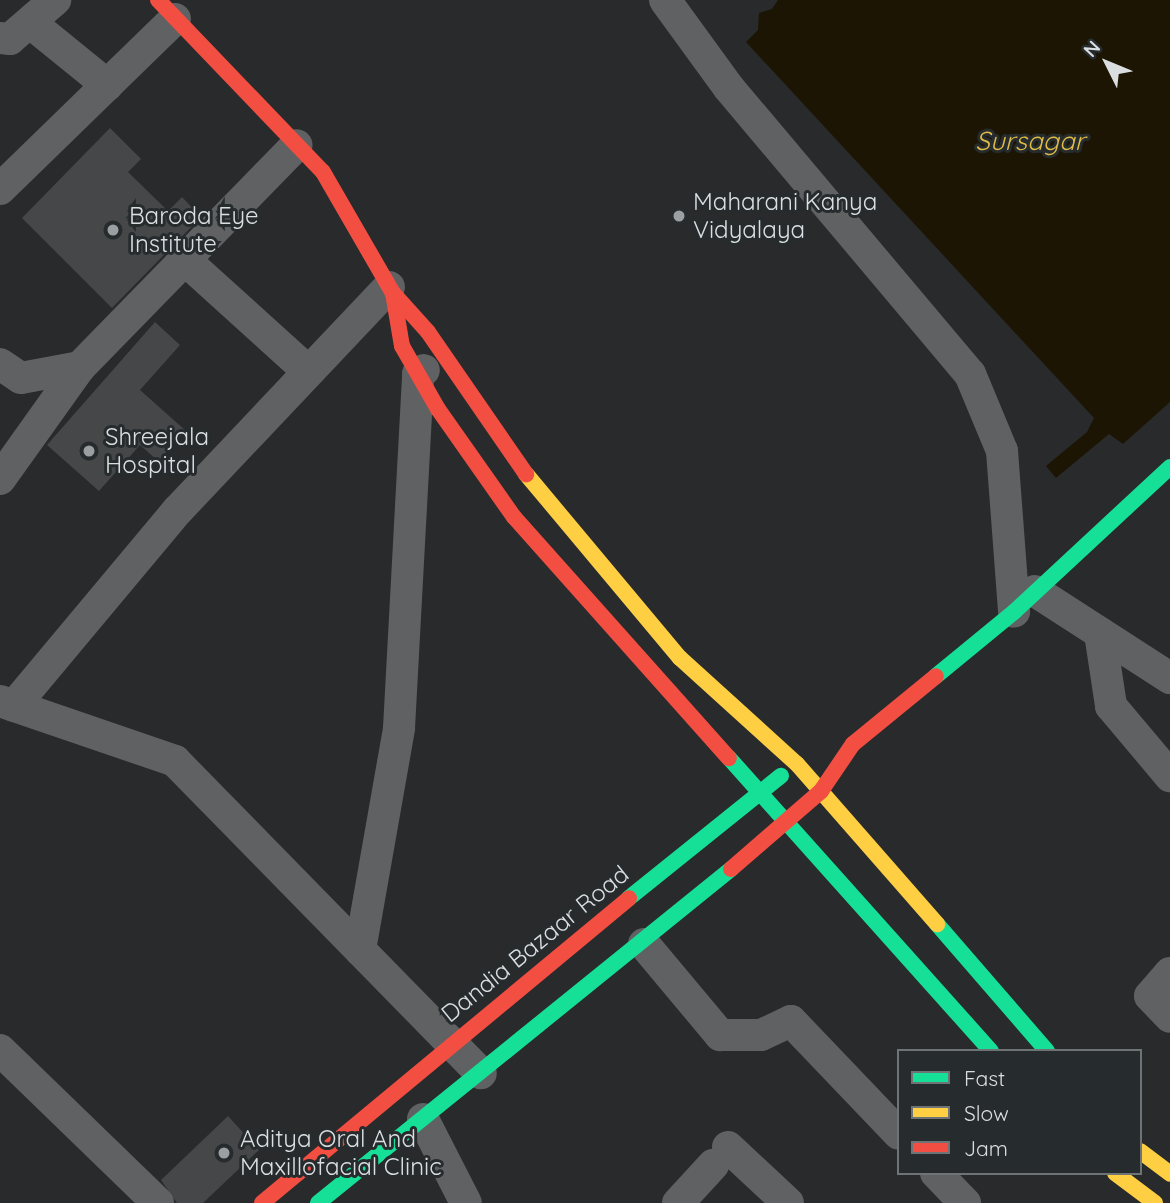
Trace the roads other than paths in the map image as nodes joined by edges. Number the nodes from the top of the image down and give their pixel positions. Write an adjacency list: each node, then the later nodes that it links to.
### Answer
1 (55, 0): 4 (street)
2 (665, 0): 17 (street)
3 (167, 9): 6 (street); 7 (street)
4 (32, 24): 5 (street); 6 (street)
5 (0, 38)
6 (107, 85): 8 (street)
7 (297, 145): 9 (street); 10 (street)
8 (0, 189)
9 (185, 260): 13 (street); 14 (street)
10 (391, 290): 12 (street); 12 (street); 14 (street)
11 (0, 364): 13 (street)
12 (431, 365): 22 (street); 24 (street); 28 (street)
13 (80, 366): 16 (street)
14 (308, 371): 20 (street)
15 (1170, 467): 17 (street)
16 (0, 479)
17 (1025, 602): 18 (street); 21 (street)
18 (1100, 633): 19 (street); 23 (street)
19 (1170, 678)
20 (7, 703): 28 (street)
21 (853, 744): 22 (street, Dandia Bazaar Road); 25 (street)
22 (797, 764): 24 (street, Dandia Bazaar Road); 25 (street)
23 (1170, 776)
24 (760, 791): 26 (street); 31 (street, Dandia Bazaar Road)
25 (821, 791): 26 (street); 33 (street)
26 (787, 818): 27 (street); 32 (street)
27 (643, 944): 35 (street); 37 (street)
28 (360, 950): 31 (street)
29 (1170, 973): 30 (street)
30 (1170, 1017)
31 (450, 1042): 35 (street); 43 (street, Dandia Bazaar Road)
32 (989, 1049)
33 (1045, 1049)
34 (0, 1050): 42 (street)
35 (481, 1073): 36 (street)
36 (423, 1119): 44 (street); 45 (street)
37 (897, 1132)
38 (1142, 1153): 39 (street)
39 (1170, 1174)
40 (938, 1175): 48 (street)
41 (1118, 1175): 49 (street)
42 (158, 1203)
43 (261, 1203)
44 (318, 1203)
45 (466, 1203)
46 (678, 1203): 47 (street)
47 (788, 1203)
48 (965, 1203)
49 (1154, 1203)

